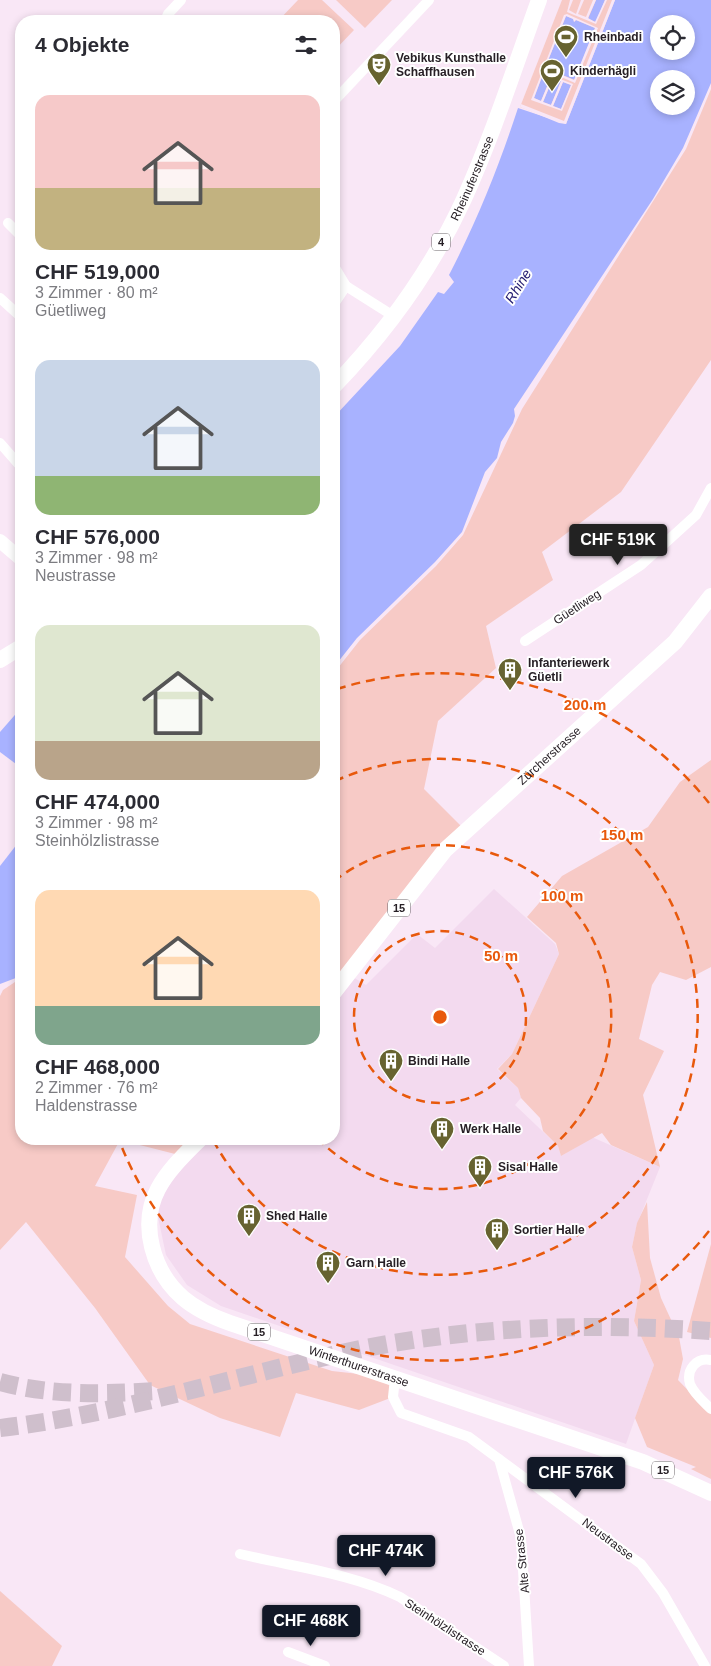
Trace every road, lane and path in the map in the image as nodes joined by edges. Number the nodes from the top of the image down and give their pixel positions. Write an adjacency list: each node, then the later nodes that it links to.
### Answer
1 (182, 0): 4 (street)
2 (429, 0): 5 (street)
3 (539, 0): 13 (main road, Rheinuferstrasse / 4)
4 (168, 15)
5 (340, 95)
6 (8, 223): 7 (street)
7 (15, 230)
8 (340, 276): 9 (street)
9 (346, 286): 10 (street); 13 (street)
10 (340, 295)
11 (0, 298): 12 (street)
12 (15, 312)
13 (394, 317): 14 (main road, Rheinuferstrasse / 4)
14 (340, 380)
15 (0, 443): 16 (street)
16 (15, 460)
17 (711, 488): 21 (street, Güetliweg)
18 (0, 541): 19 (main road)
19 (15, 554)
20 (711, 596): 24 (main road, Zürcherstrasse / 15)
21 (525, 641)
22 (15, 651): 23 (main road)
23 (0, 660)
24 (340, 984)
25 (195, 1145): 27 (main road, Winterthurerstrasse / 15)
26 (711, 1360): 28 (street)
27 (395, 1378): 29 (street, Neustrasse); 30 (main road, Winterthurerstrasse / 15)
28 (711, 1409)
29 (499, 1459): 35 (street, Alte Strasse); 36 (street, Neustrasse)
30 (711, 1493)
31 (240, 1554): 34 (street, Steinhölzlistrasse)
32 (288, 1652): 33 (street)
33 (325, 1666)
34 (504, 1666)
35 (529, 1666)
36 (706, 1666)

